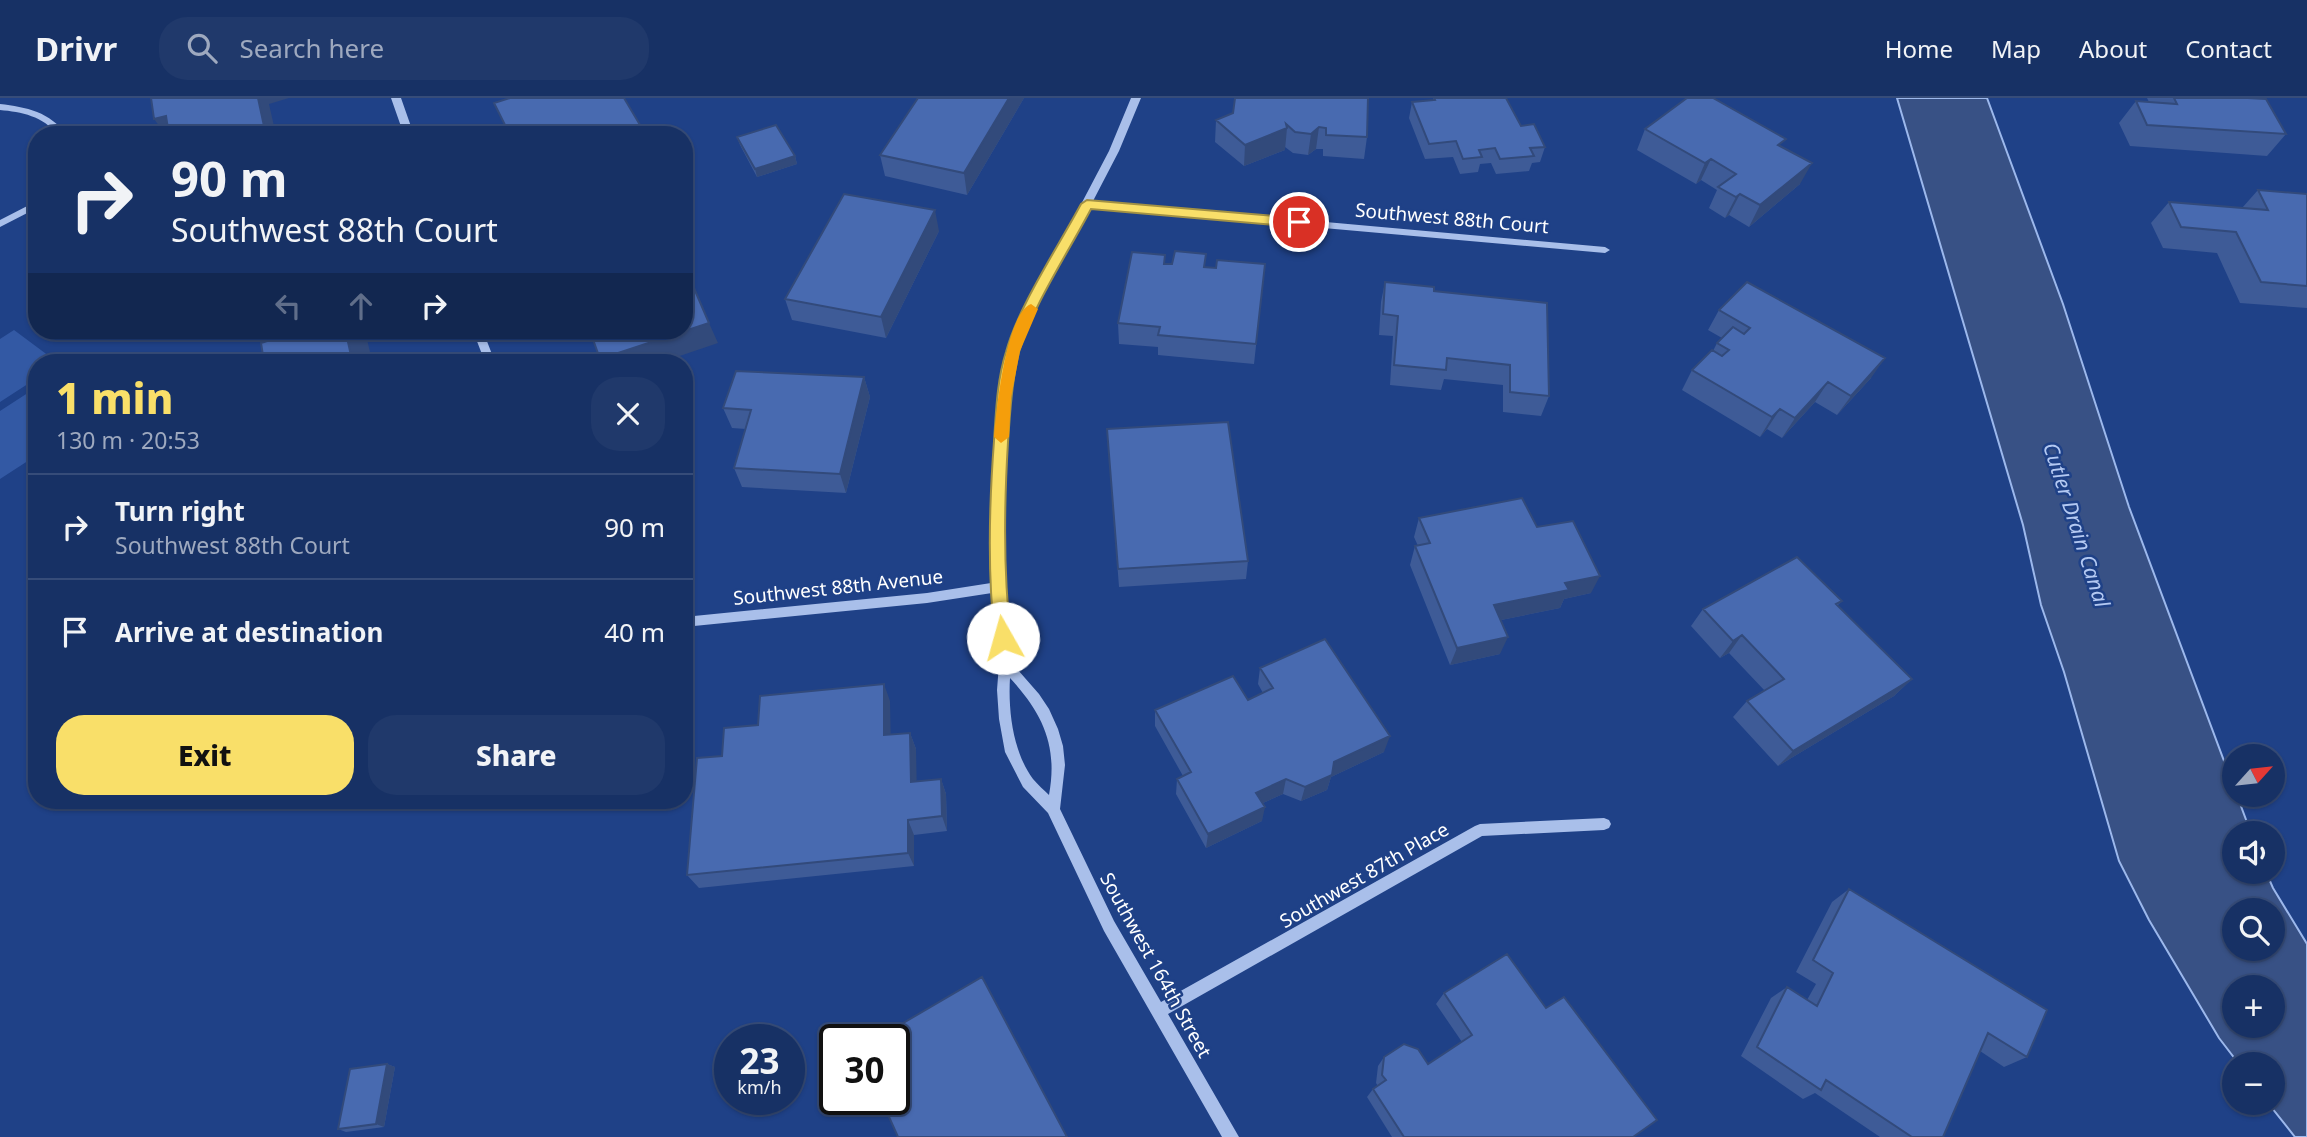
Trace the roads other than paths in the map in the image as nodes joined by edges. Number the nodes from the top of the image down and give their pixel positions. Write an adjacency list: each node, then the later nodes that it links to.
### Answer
1 (396, 98): 5 (street)
2 (1136, 98): 6 (street, Southwest 164th Street)
3 (0, 107): 4 (street)
4 (58, 126)
5 (406, 126)
6 (1087, 204): 9 (street, Southwest 88th Court); 10 (street, Southwest 164th Street)
7 (28, 209): 8 (street)
8 (0, 224)
9 (1605, 250)
10 (997, 587): 11 (street, Southwest 88th Avenue); 12 (street, Southwest 164th Street)
11 (693, 621)
12 (1006, 664): 13 (street, Southwest 164th Street); 13 (street)
13 (1053, 808): 15 (street, Southwest 164th Street)
14 (1604, 824): 15 (street, Southwest 87th Place)
15 (1158, 1012): 16 (street, Southwest 164th Street)
16 (1231, 1137)

